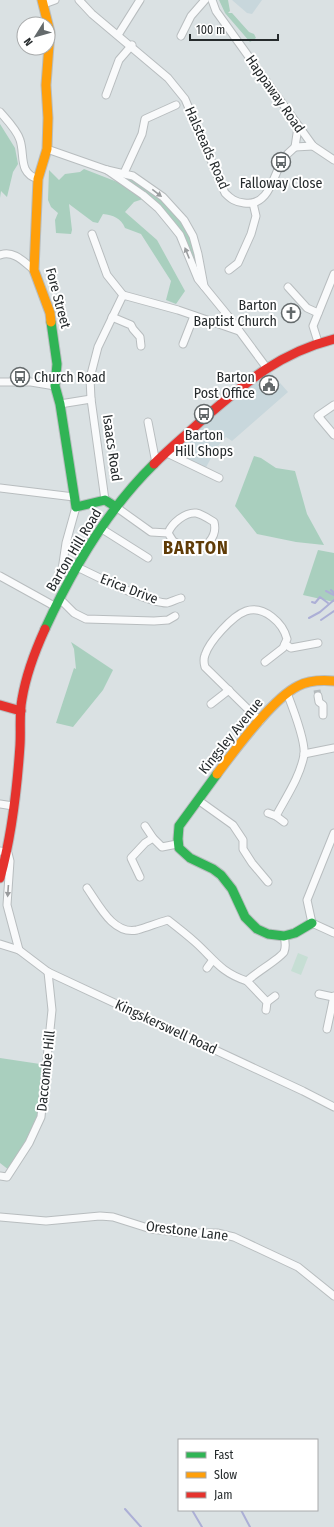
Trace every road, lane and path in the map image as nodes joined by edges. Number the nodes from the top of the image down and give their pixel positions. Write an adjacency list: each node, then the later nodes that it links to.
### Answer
1 (55, 0): 6 (street)
2 (79, 0): 7 (street, Halsteads Road)
3 (140, 0): 7 (street)
4 (205, 0): 8 (street)
5 (212, 0): 13 (street, Happaway Road)
6 (43, 2): 16 (street, Fore Street)
7 (118, 35): 9 (street, Halsteads Road)
8 (181, 36)
9 (132, 45): 10 (street); 21 (street, Halsteads Road)
10 (106, 95)
11 (176, 104): 19 (street)
12 (0, 112): 20 (street)
13 (298, 127): 14 (street, Happaway Road); 15 (street)
14 (313, 146): 15 (street); 17 (street, Happaway Road)
15 (295, 147): 21 (street)
16 (47, 149): 18 (street); 20 (street, Fore Street)
17 (334, 160)
18 (107, 170): 19 (street); 27 (street, one-way to 18)
19 (124, 173): 27 (street, one-way to 27)
20 (38, 179): 24 (street, Fore Street)
21 (253, 203): 25 (street)
22 (92, 234): 29 (street)
23 (0, 255): 24 (street)
24 (34, 270): 40 (street, Fore Street)
25 (229, 270)
26 (334, 274): 30 (street)
27 (205, 287): 33 (street)
28 (288, 288): 30 (street)
29 (123, 295): 31 (street, Isaacs Road); 32 (street)
30 (318, 313): 35 (street)
31 (112, 316): 37 (street); 41 (street, Isaacs Road)
32 (194, 316): 33 (street); 36 (street)
33 (239, 330): 38 (street)
34 (334, 339): 35 (street, Barton Hill Road)
35 (318, 342): 38 (street, Barton Hill Road)
36 (183, 344)
37 (141, 346)
38 (266, 367): 46 (street, Barton Hill Road)
39 (0, 382): 40 (street)
40 (55, 386): 42 (street, Fore Street)
41 (91, 399): 42 (street, Isaacs Road); 51 (street, Isaacs Road)
42 (60, 404): 50 (street, Fore Street)
43 (334, 405): 45 (street)
44 (148, 422): 47 (street)
45 (334, 435)
46 (167, 454): 47 (street, Barton Hill Road); 48 (street)
47 (156, 463): 53 (street, Barton Hill Road)
48 (219, 478)
49 (0, 488): 50 (street)
50 (74, 498): 52 (street, Fore Street)
51 (105, 500): 52 (street, Isaacs Road); 53 (street, Isaacs Road)
52 (76, 507): 59 (street, Fore Street)
53 (116, 507): 54 (street, Barton Hill Road); 55 (street)
54 (102, 529): 56 (street); 57 (street, Barton Hill Road)
55 (168, 533): 55 (street)
56 (148, 558)
57 (77, 567): 60 (street, Barton Hill Road); 61 (street, Erica Drive)
58 (0, 576): 62 (street)
59 (61, 577)
60 (60, 598): 62 (street, Barton Hill Road); 63 (street)
61 (181, 598)
62 (56, 607): 73 (street, Barton Hill Road)
63 (175, 616)
64 (318, 642): 65 (street)
65 (285, 644): 66 (street); 69 (street)
66 (265, 662)
67 (315, 680): 68 (street, Kingsley Avenue); 70 (street, Kingsley Avenue); 74 (street)
68 (334, 681)
69 (229, 690): 71 (street); 75 (street)
70 (287, 693): 75 (street, Kingsley Avenue); 77 (street)
71 (211, 704)
72 (0, 705): 73 (street)
73 (21, 711): 80 (street, Barton Hill Road)
74 (323, 715)
75 (260, 721): 78 (street, Kingsley Avenue)
76 (334, 748): 77 (street)
77 (304, 754): 82 (street)
78 (198, 800): 87 (street, Kingsley Avenue); 91 (street)
79 (0, 804): 80 (street)
80 (13, 806): 88 (street, Barton Hill Road)
81 (268, 813): 82 (street)
82 (276, 816): 83 (street)
83 (284, 822)
84 (145, 826): 86 (street)
85 (334, 833): 93 (street)
86 (153, 838): 87 (street); 89 (street)
87 (177, 844): 95 (street)
88 (4, 852): 90 (street, Barton Hill Road); 97 (street, one-way to 97)
89 (140, 877)
90 (0, 878)
91 (268, 882)
92 (86, 888): 98 (street)
93 (312, 923): 94 (street); 95 (street)
94 (334, 933)
95 (284, 936): 101 (street)
96 (0, 944): 97 (street, Kingskerswell Road)
97 (19, 950): 100 (street, Kingskerswell Road)
98 (212, 961): 99 (street); 101 (street)
99 (207, 968)
100 (48, 972): 108 (street, Kingskerswell Road); 109 (street, Daccombe Hill)
101 (247, 981): 105 (street)
102 (320, 994): 104 (street)
103 (275, 996): 105 (street)
104 (334, 997): 107 (street)
105 (267, 1002): 106 (street)
106 (266, 1010)
107 (327, 1029)
108 (334, 1108)
109 (0, 1176)
110 (0, 1217): 111 (street, Orestone Lane)
111 (334, 1296)

